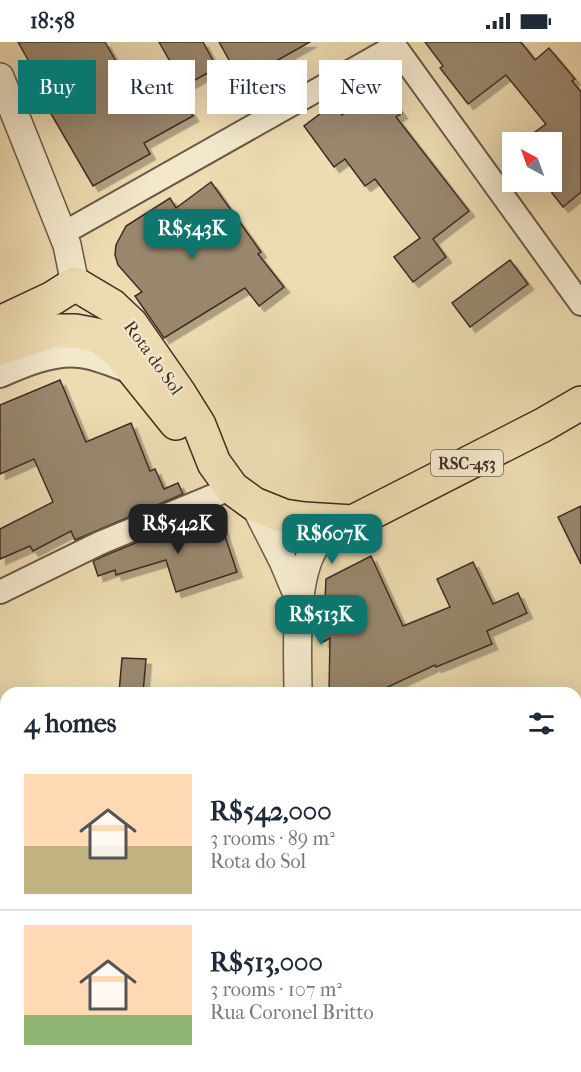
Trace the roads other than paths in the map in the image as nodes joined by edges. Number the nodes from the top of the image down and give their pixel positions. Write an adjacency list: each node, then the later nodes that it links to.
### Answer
1 (394, 44): 3 (street); 5 (street)
2 (0, 77): 3 (street)
3 (62, 234): 4 (street)
4 (75, 284): 6 (highway); 7 (highway); 8 (highway); 13 (highway, Rota do Sol)
5 (581, 304)
6 (0, 323)
7 (96, 335): 9 (highway, Rota do Sol); 10 (highway, Rota do Sol)
8 (0, 338)
9 (0, 348)
10 (138, 375): 11 (street); 13 (highway, Rota do Sol)
11 (0, 376)
12 (581, 404): 14 (highway, RSC-453)
13 (233, 485): 14 (highway, Rota do Sol); 15 (street); 16 (street)
14 (352, 522): 16 (street)
15 (0, 592)
16 (299, 598): 17 (street)
17 (298, 687)

